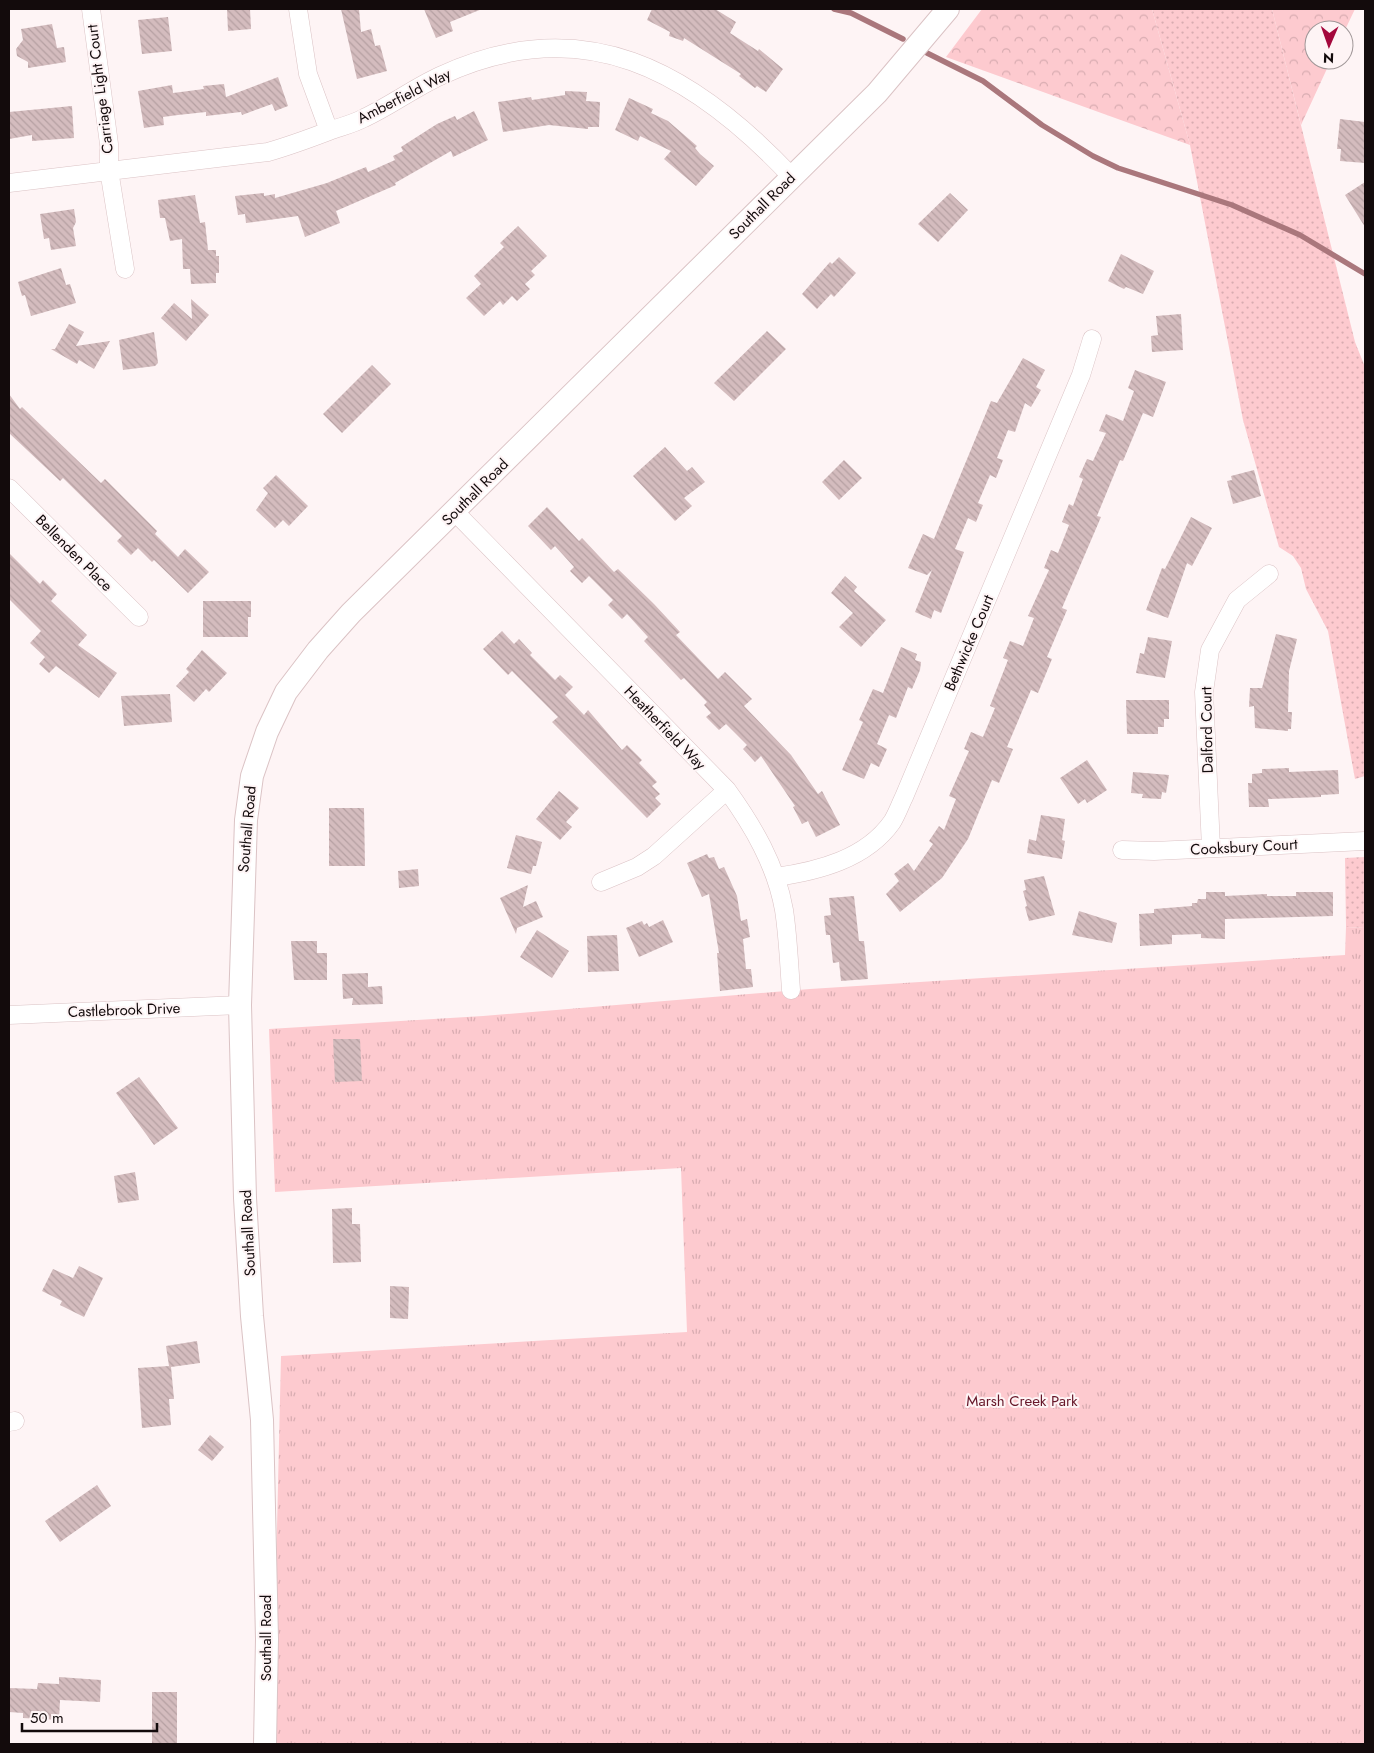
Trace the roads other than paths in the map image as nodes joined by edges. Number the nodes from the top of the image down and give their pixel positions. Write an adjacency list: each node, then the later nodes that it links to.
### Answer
1 (91, 9): 5 (street, Carriage Light Court)
2 (298, 9): 4 (street)
3 (948, 9): 6 (street, Southall Road)
4 (329, 131): 5 (street, Amberfield Way); 6 (street, Amberfield Way)
5 (109, 170): 7 (street, Amberfield Way); 8 (street, Carriage Light Court)
6 (791, 176): 11 (street, Southall Road)
7 (9, 183)
8 (126, 269)
9 (1092, 339): 18 (street, Bethwicke Court)
10 (9, 488): 13 (street, Bellenden Place)
11 (455, 512): 14 (street, Heatherfield Way); 21 (street, Southall Road)
12 (1269, 574): 16 (street, Dalford Court)
13 (139, 617)
14 (727, 790): 18 (street, Heatherfield Way); 19 (street)
15 (1365, 841): 16 (street, Cooksbury Court)
16 (1211, 848): 17 (street, Cooksbury Court)
17 (1122, 850)
18 (776, 877): 20 (street, Heatherfield Way)
19 (601, 882)
20 (791, 990)
21 (240, 1005): 22 (street, Castlebrook Drive); 23 (street, Southall Road)
22 (9, 1015)
23 (265, 1744)

